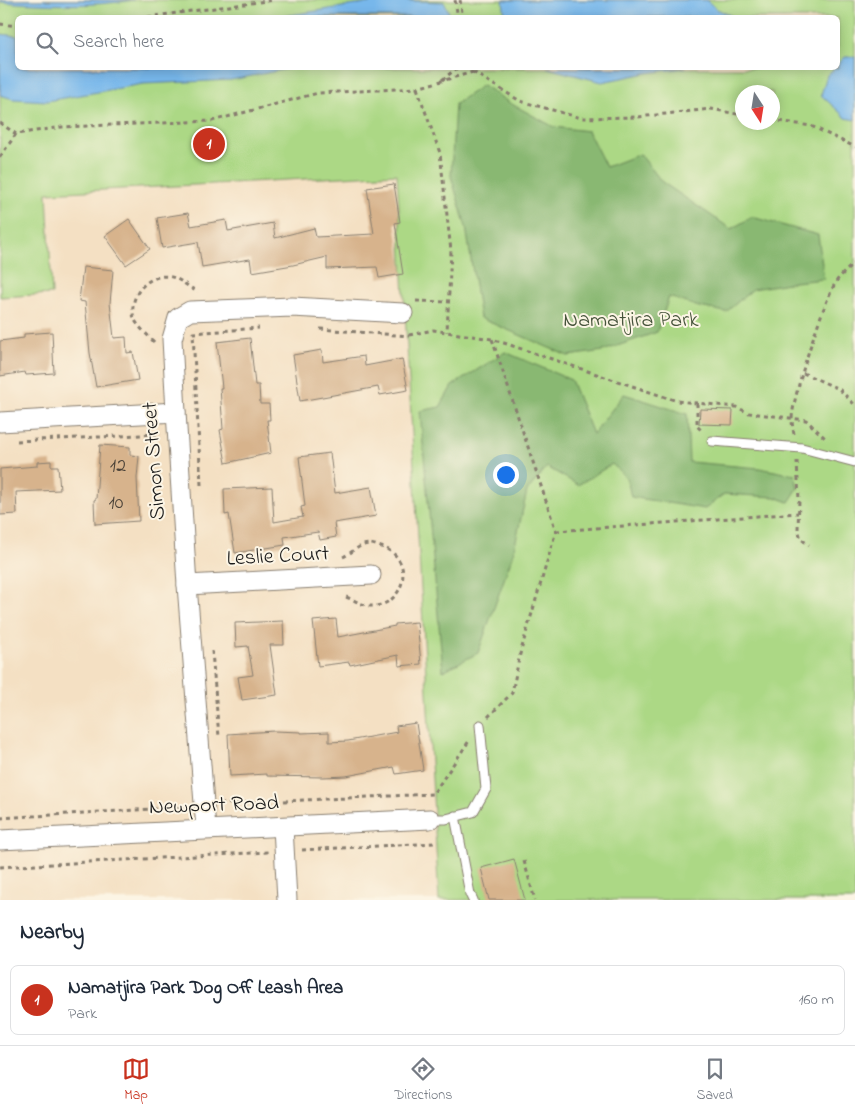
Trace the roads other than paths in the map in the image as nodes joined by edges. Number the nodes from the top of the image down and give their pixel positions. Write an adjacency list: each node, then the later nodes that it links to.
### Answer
1 (403, 313): 2 (street, Simon Street)
2 (176, 412): 3 (street); 7 (street, Simon Street)
3 (0, 422)
4 (712, 441): 5 (lane)
5 (855, 462)
6 (371, 575): 7 (street, Leslie Court)
7 (187, 586): 12 (street, Simon Street)
8 (480, 725): 9 (lane)
9 (455, 816): 10 (lane); 15 (lane)
10 (430, 819): 11 (street, Newport Road)
11 (283, 827): 12 (street, Newport Road); 14 (street)
12 (206, 829): 13 (street, Newport Road)
13 (0, 840)
14 (287, 900)
15 (473, 900)

